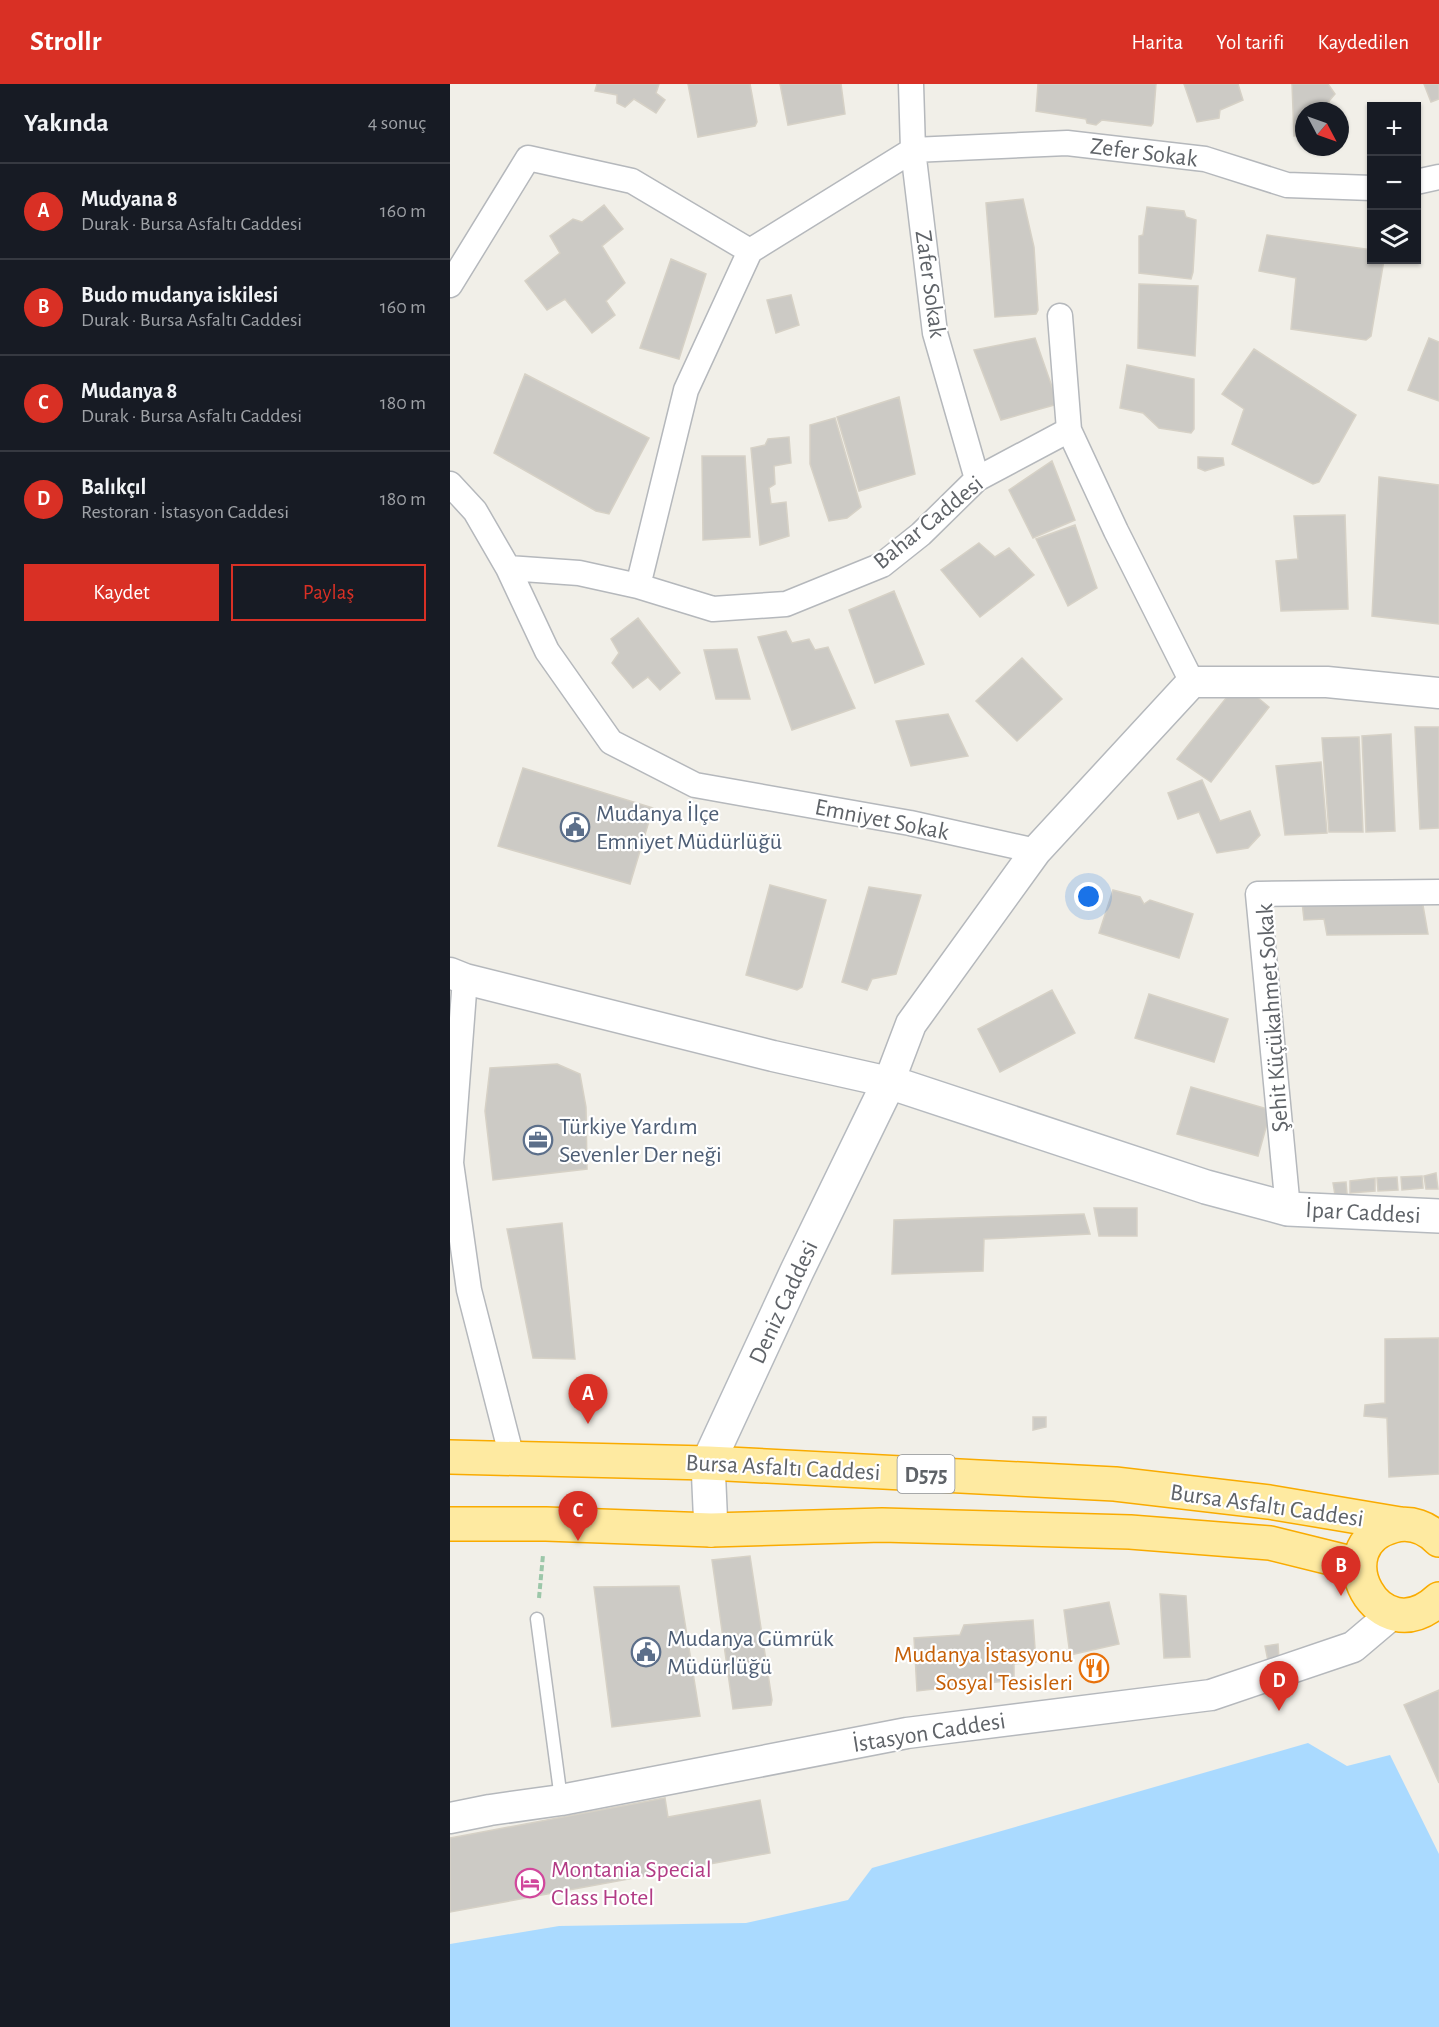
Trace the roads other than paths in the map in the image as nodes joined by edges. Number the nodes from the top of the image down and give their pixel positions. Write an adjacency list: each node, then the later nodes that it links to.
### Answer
1 (911, 84): 2 (street, Zafer Sokak)
2 (913, 150): 3 (street, Zefer Sokak); 4 (street); 8 (street, Zafer Sokak)
3 (1367, 188)
4 (750, 251): 5 (street); 11 (street)
5 (450, 285)
6 (1060, 316): 7 (street)
7 (1068, 430): 8 (street, Bahar Caddesi); 12 (street)
8 (977, 479): 11 (street, Bahar Caddesi)
9 (450, 484): 10 (street, Emniyet Sokak)
10 (507, 568): 11 (street, Bahar Caddesi); 14 (street, Emniyet Sokak)
11 (638, 586)
12 (1192, 682): 13 (street); 14 (street)
13 (1439, 693)
14 (1036, 850): 17 (street)
15 (1439, 892): 18 (street, Şehit Küçükahmet Sokak)
16 (458, 976): 17 (street); 21 (street)
17 (889, 1082): 18 (main road); 22 (main road, Deniz Caddesi)
18 (1288, 1209): 19 (main road, İpar Caddesi)
19 (1439, 1216)
20 (450, 1457): 21 (highway, Bursa Asfaltı Caddesi / D575)
21 (512, 1458): 22 (highway, Bursa Asfaltı Caddesi / D575)
22 (708, 1463): 24 (highway, Bursa Asfaltı Caddesi / D575); 25 (main road, Deniz Caddesi)
23 (450, 1524): 25 (highway, Bursa Asfaltı Caddesi / D575)
24 (1400, 1524): 26 (highway, D575); 27 (highway)
25 (711, 1530): 27 (highway, Bursa Asfaltı Caddesi / D575)
26 (1437, 1537)
27 (1359, 1565): 29 (highway)
28 (1435, 1606): 29 (highway)
29 (1392, 1614): 31 (street, İstasyon Caddesi)
30 (537, 1619): 31 (lane)
31 (561, 1800): 32 (street, İstasyon Caddesi)
32 (450, 1818)

